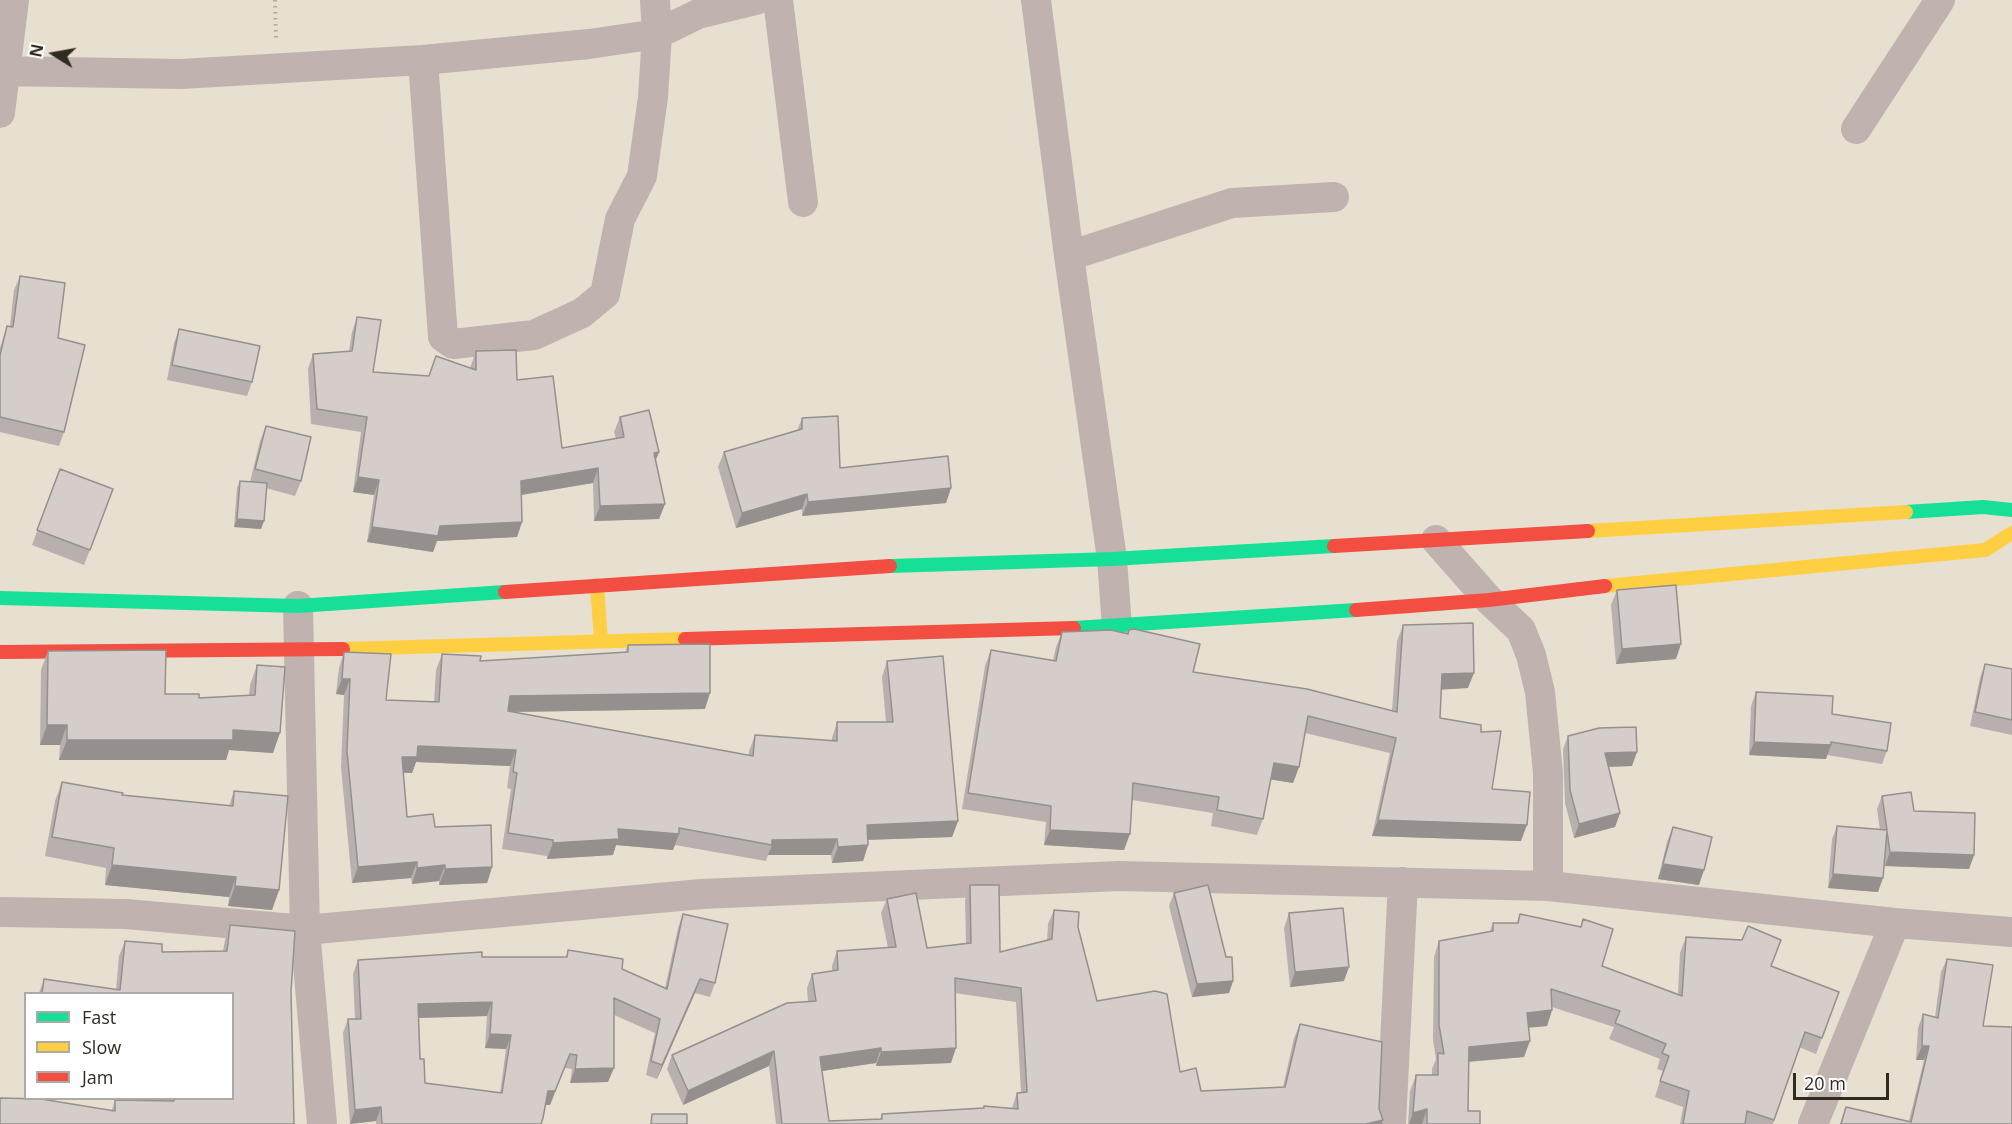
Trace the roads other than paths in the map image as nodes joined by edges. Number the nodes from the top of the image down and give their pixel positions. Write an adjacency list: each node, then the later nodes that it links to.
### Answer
1 (14, 0): 9 (street)
2 (655, 0): 7 (street)
3 (756, 0): 7 (street)
4 (778, 0): 13 (street)
5 (1036, 0): 14 (street)
6 (1940, 0): 11 (street)
7 (657, 33): 8 (street); 8 (street)
8 (423, 60): 9 (street)
9 (2, 72): 10 (street)
10 (0, 113)
11 (1856, 129)
12 (1334, 197): 14 (street)
13 (803, 202)
14 (1069, 256): 18 (street)
15 (2012, 510): 17 (highway)
16 (2012, 533): 21 (highway)
17 (1436, 540): 18 (highway); 21 (street)
18 (1112, 559): 19 (highway); 23 (street)
19 (597, 585): 22 (highway); 24 (highway)
20 (0, 598): 22 (highway)
21 (1489, 600): 23 (highway); 28 (street)
22 (298, 606): 25 (street)
23 (1117, 627): 24 (highway)
24 (601, 640): 25 (highway)
25 (300, 650): 26 (highway); 31 (street)
26 (0, 652)
27 (1403, 882): 28 (street); 31 (street); 34 (street)
28 (1548, 886): 30 (street)
29 (0, 912): 31 (street)
30 (1895, 924): 32 (street); 35 (street)
31 (305, 930): 33 (street)
32 (2012, 932)
33 (322, 1124)
34 (1391, 1124)
35 (1813, 1124)

